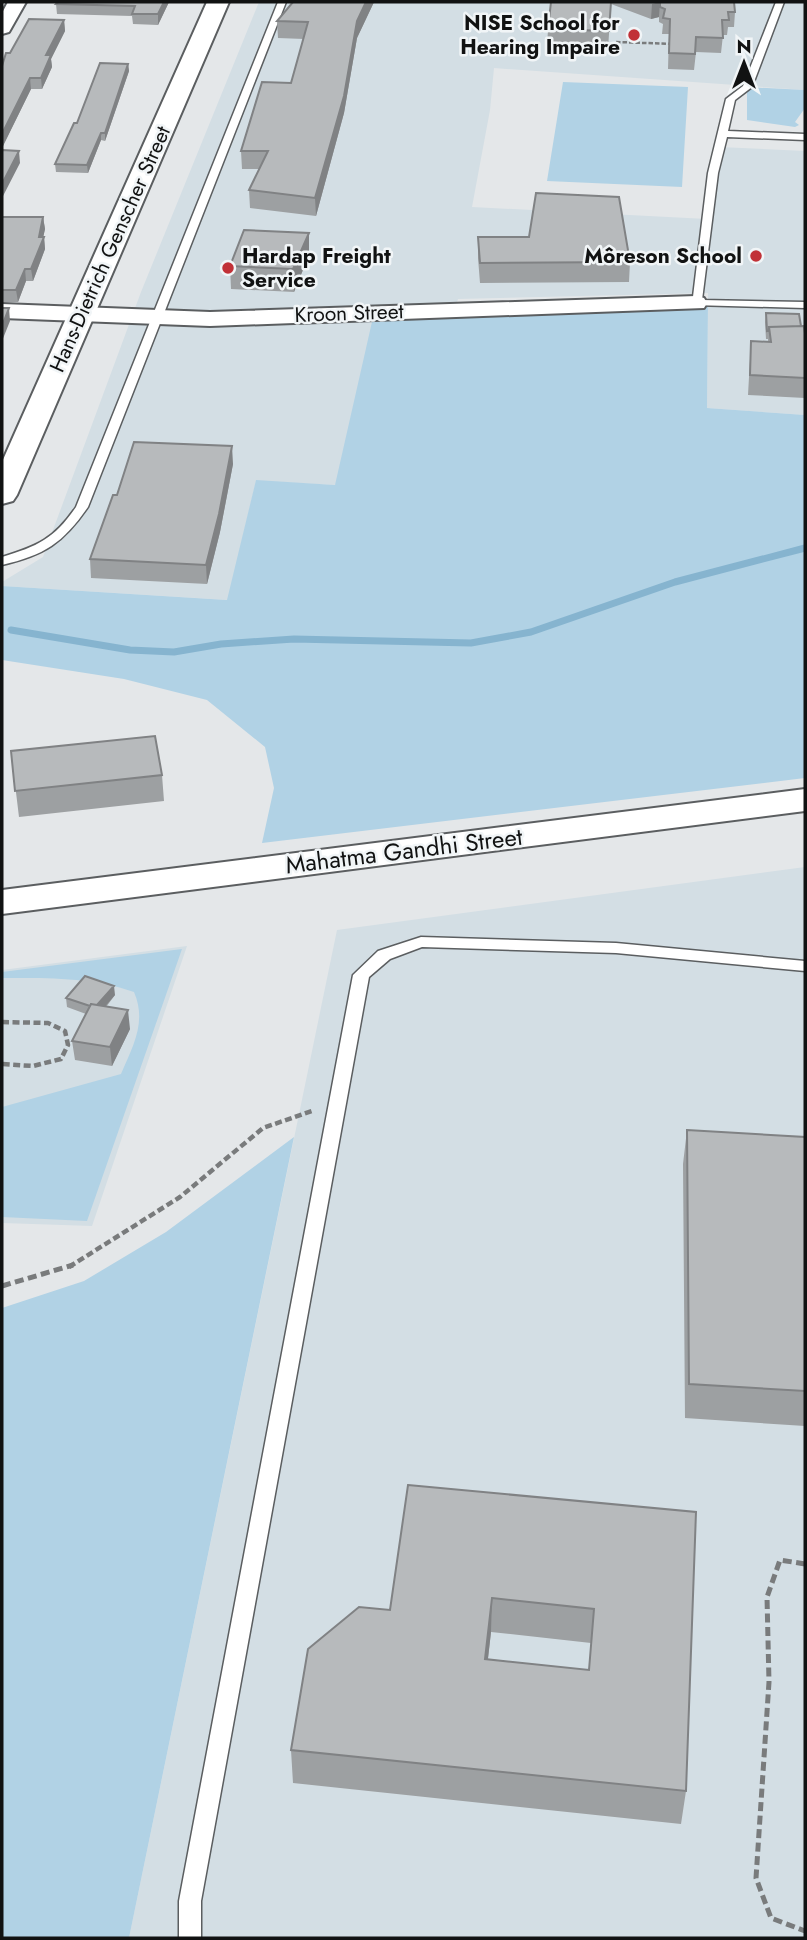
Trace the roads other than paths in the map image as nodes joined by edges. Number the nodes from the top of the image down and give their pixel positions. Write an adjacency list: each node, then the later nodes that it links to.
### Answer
1 (17, 2): 5 (street)
2 (218, 2): 11 (street, Hans-Dietrich Genscher Street)
3 (282, 2): 12 (lane)
4 (780, 2): 6 (lane)
5 (2, 28)
6 (722, 134): 7 (lane); 8 (lane)
7 (805, 137)
8 (696, 303): 9 (lane); 12 (street, Kroon Street)
9 (805, 305)
10 (2, 311): 11 (street, Kroon Street)
11 (81, 315): 12 (street, Kroon Street); 13 (street, Hans-Dietrich Genscher Street)
12 (155, 318): 14 (lane)
13 (2, 495)
14 (2, 561)
15 (805, 800): 17 (street, Mahatma Gandhi Street)
16 (2, 881): 17 (street)
17 (146, 884): 18 (street, Mahatma Gandhi Street); 19 (street)
18 (2, 902)
19 (2, 914)
20 (805, 966): 21 (lane)
21 (190, 1938)

